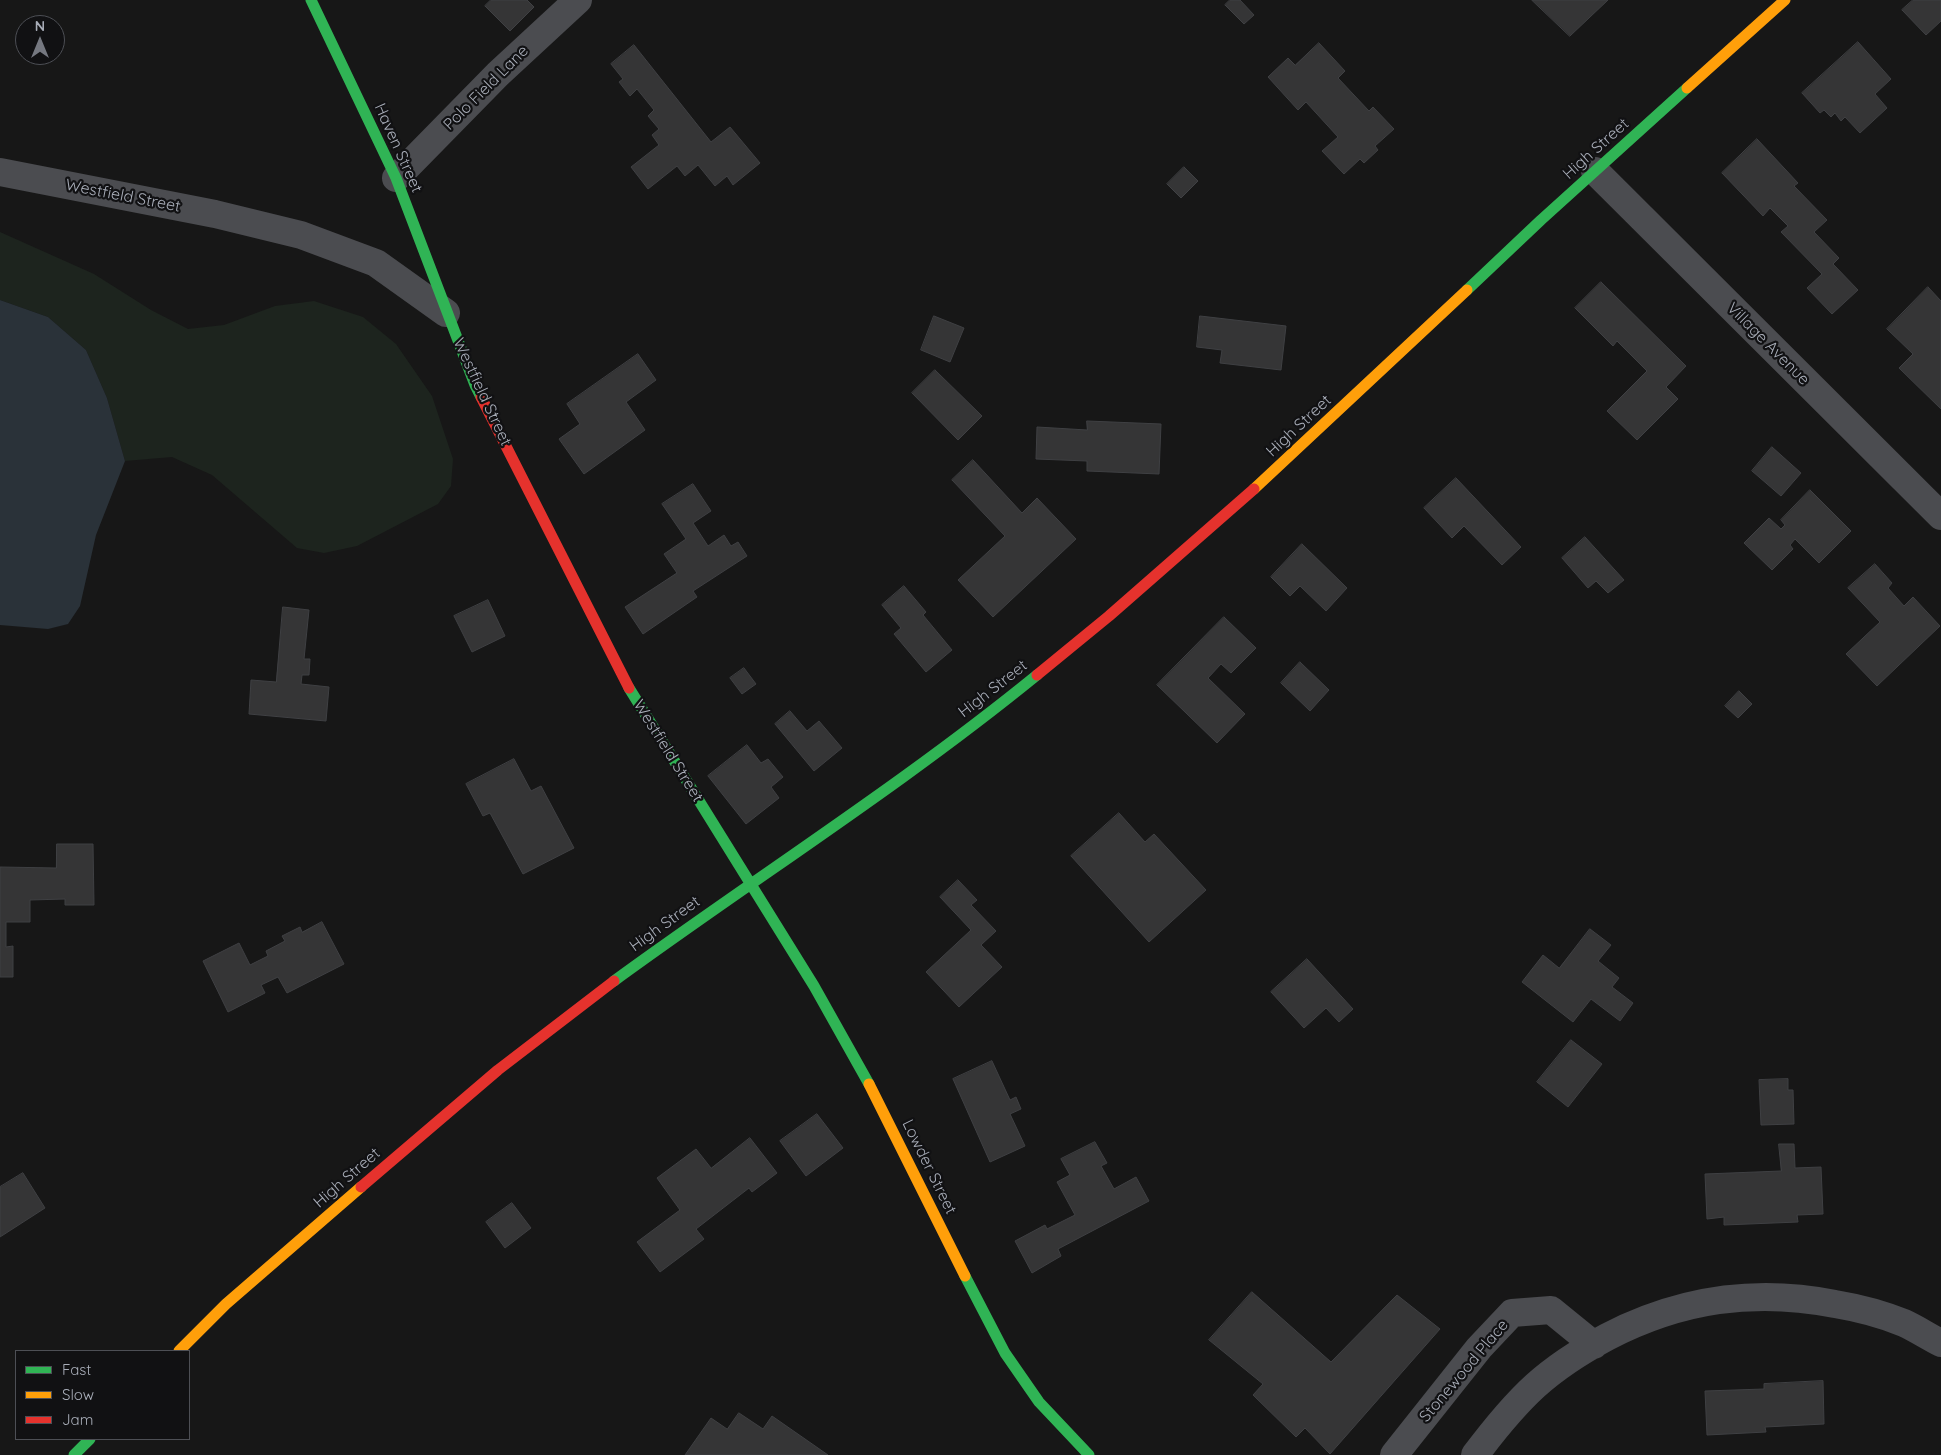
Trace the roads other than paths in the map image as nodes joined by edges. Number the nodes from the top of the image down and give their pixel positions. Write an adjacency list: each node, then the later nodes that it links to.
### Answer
1 (310, 0): 6 (main road, Haven Street)
2 (578, 0): 6 (street, Polo Field Lane)
3 (1785, 0): 4 (main road, High Street)
4 (1595, 171): 8 (street, Village Avenue); 9 (main road, High Street)
5 (0, 172): 7 (street, Westfield Street)
6 (396, 178): 7 (main road, Haven Street)
7 (446, 313): 9 (main road, Westfield Street)
8 (1941, 516)
9 (750, 884): 12 (main road, High Street); 15 (main road, Lowder Street)
10 (1941, 1343): 11 (street)
11 (1594, 1344): 16 (street, Stonewood Place); 17 (street)
12 (180, 1350)
13 (89, 1440): 14 (main road)
14 (74, 1455)
15 (1090, 1455)
16 (1394, 1455)
17 (1475, 1455)

